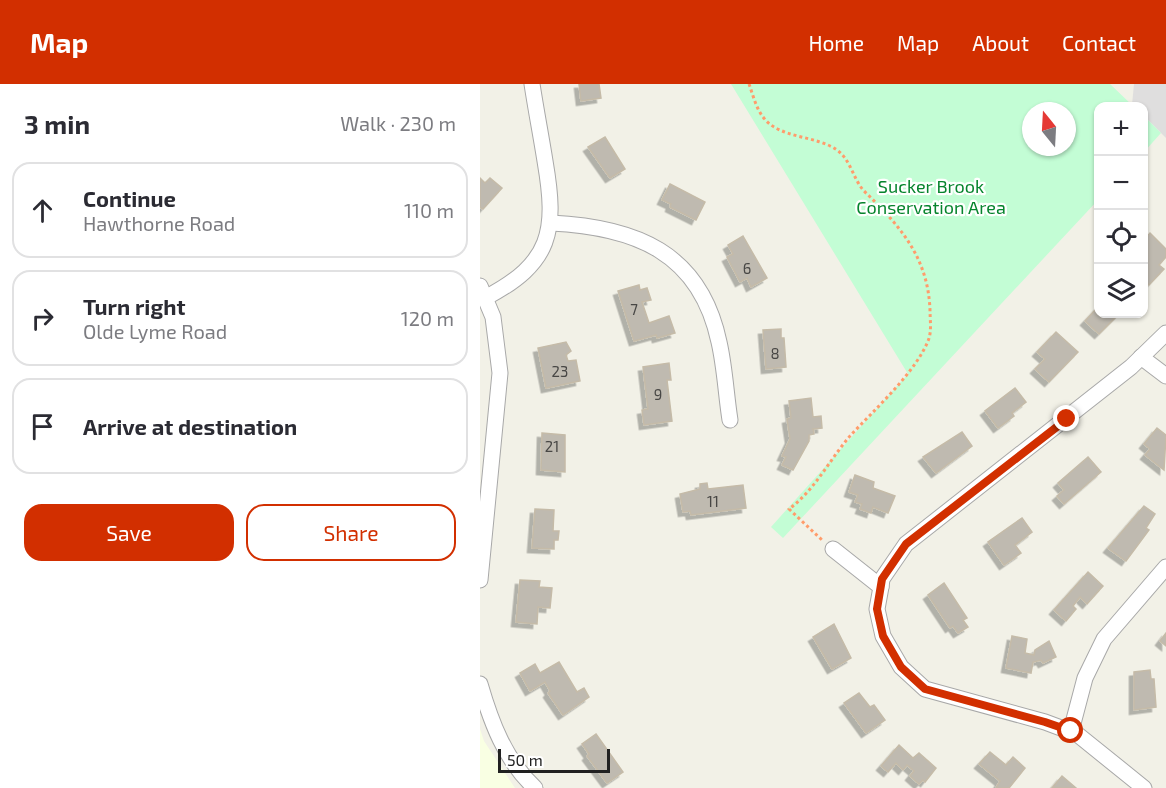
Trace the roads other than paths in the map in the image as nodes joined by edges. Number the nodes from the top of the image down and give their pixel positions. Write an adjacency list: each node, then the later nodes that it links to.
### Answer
1 (532, 84): 2 (street)
2 (551, 222): 3 (street); 7 (street)
3 (483, 292): 10 (street)
4 (1166, 333): 5 (street)
5 (1141, 357): 6 (street); 11 (street)
6 (1166, 376)
7 (730, 420)
8 (833, 549): 11 (street)
9 (1166, 567): 13 (street)
10 (480, 580)
11 (881, 587): 13 (street)
12 (480, 684): 14 (street)
13 (1071, 731): 15 (street)
14 (535, 788)
15 (1144, 788)

